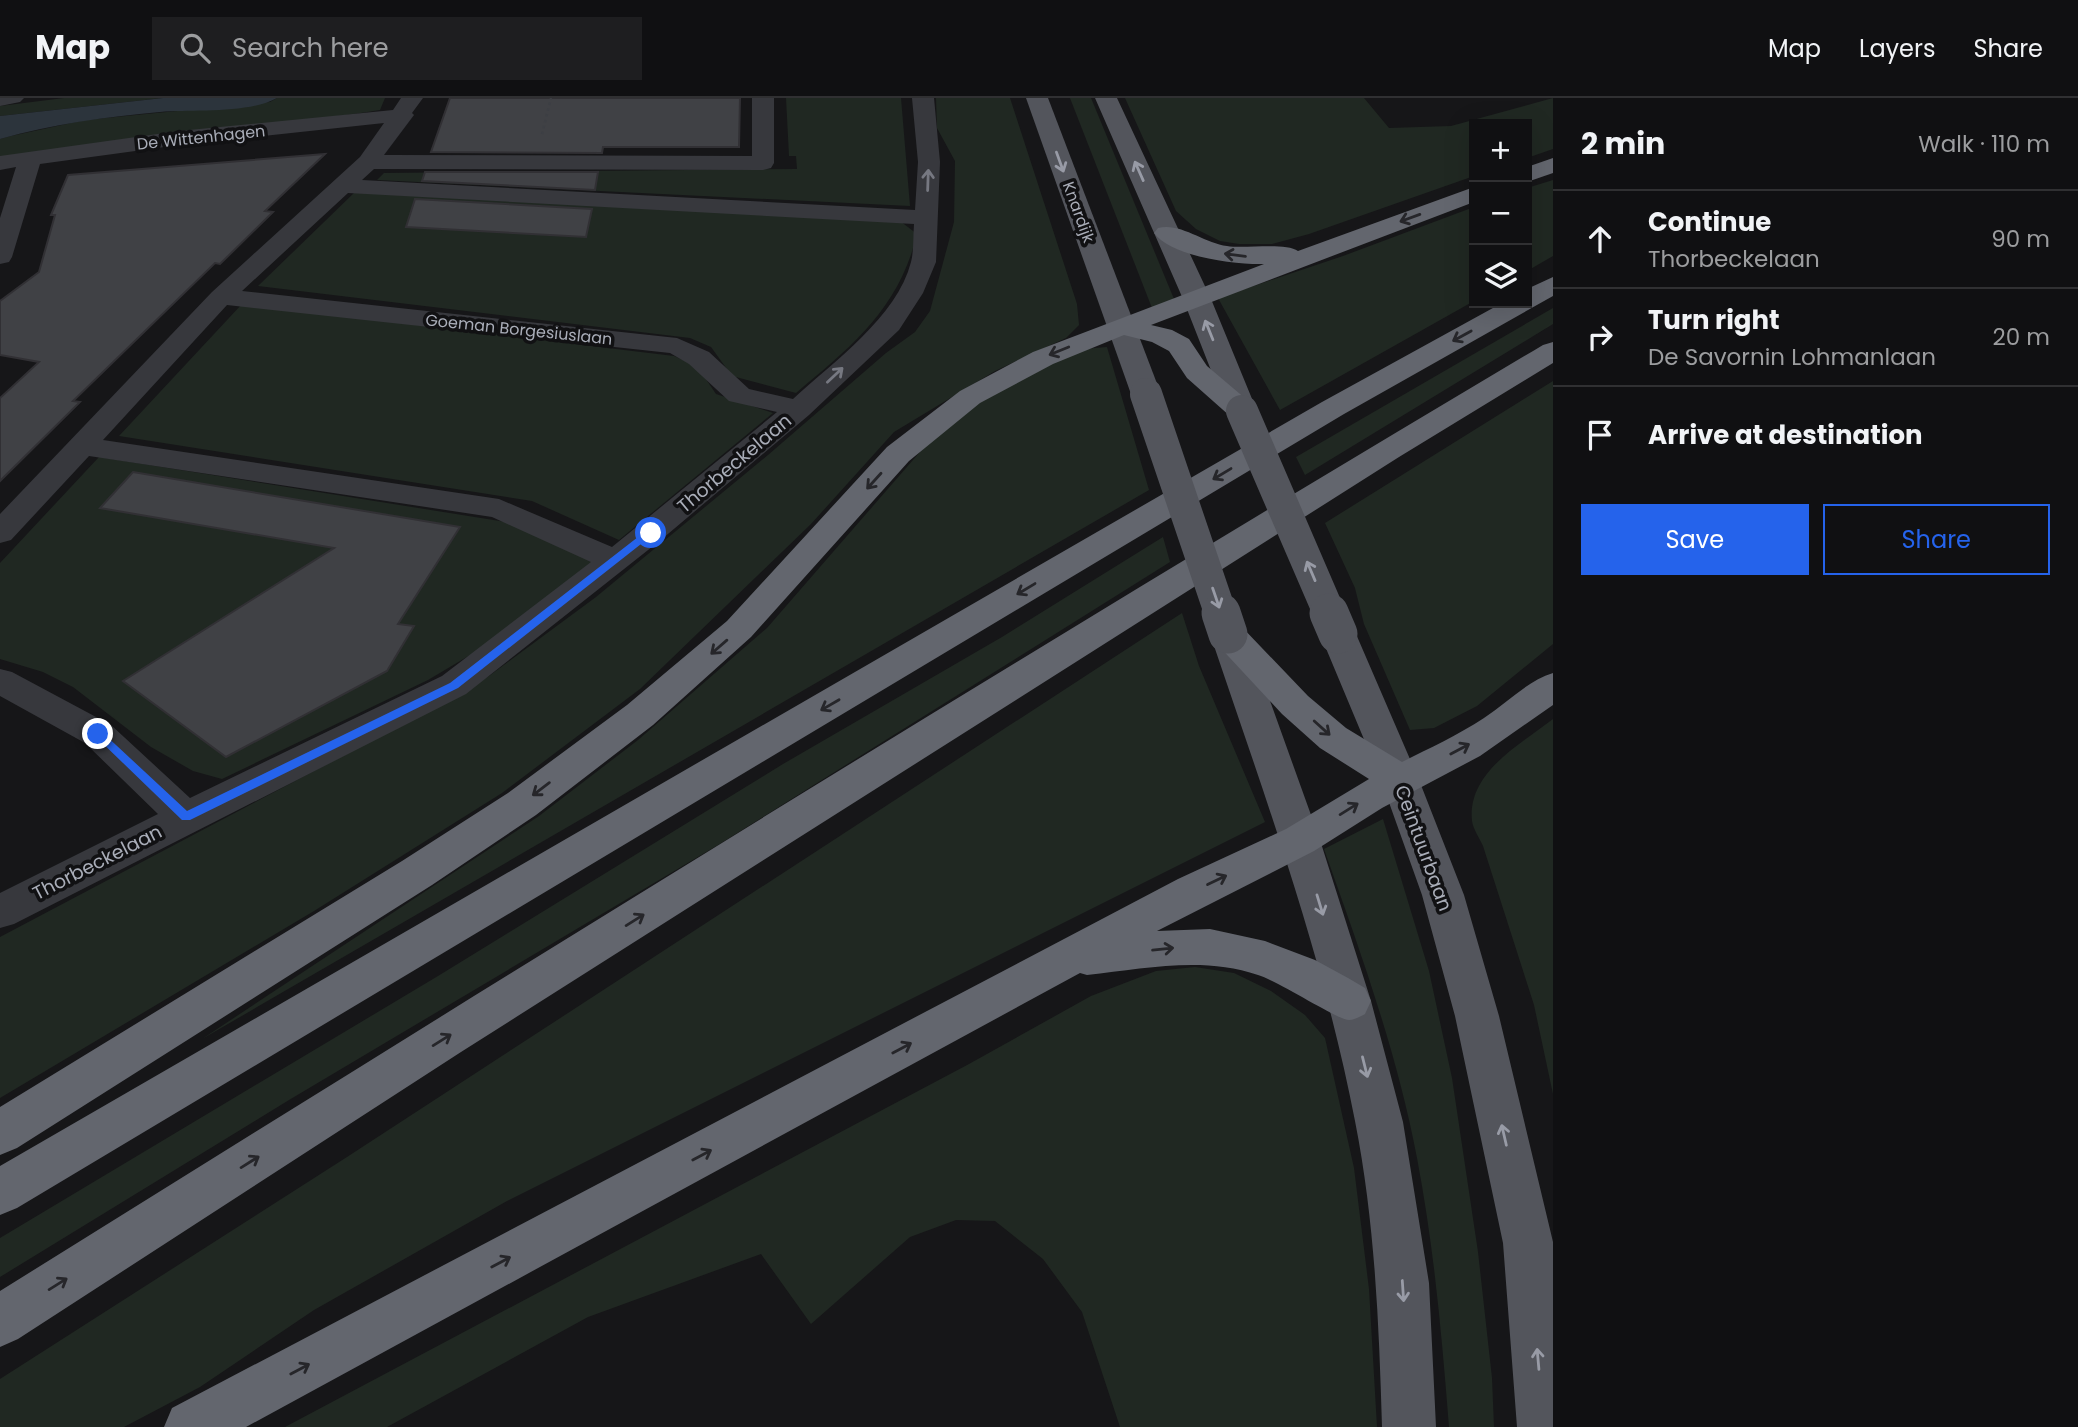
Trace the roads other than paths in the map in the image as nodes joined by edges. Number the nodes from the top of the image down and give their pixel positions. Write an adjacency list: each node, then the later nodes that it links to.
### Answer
1 (13, 98): 6 (street)
2 (763, 98): 9 (street)
3 (923, 98): 15 (street, Thorbeckelaan, one-way to 3)
4 (1037, 98): 24 (main road, Knardijk, one-way to 24)
5 (1106, 98): 16 (main road, one-way to 5)
6 (0, 100)
7 (407, 106): 8 (street, De Wittenhagen); 9 (street)
8 (32, 158): 10 (street, De Wittenhagen); 18 (street)
9 (368, 162): 13 (street)
10 (0, 163)
11 (1553, 165): 12 (highway)
12 (1532, 173)
13 (342, 186): 15 (street); 20 (street)
14 (1469, 196): 17 (highway, one-way to 17)
15 (927, 218): 27 (street, Thorbeckelaan, one-way to 15)
16 (1167, 233): 17 (highway, one-way to 16); 22 (main road)
17 (1327, 249): 22 (highway)
18 (0, 257)
19 (1553, 285): 21 (highway)
20 (221, 297): 27 (street, Goeman Borgesiuslaan); 29 (street)
21 (1532, 297)
22 (1197, 299): 24 (highway); 26 (main road, one-way to 22)
23 (1512, 308): 42 (highway, one-way to 42)
24 (1122, 326): 26 (highway); 34 (main road, one-way to 34, bridge); 41 (highway, one-way to 41)
25 (1553, 351): 43 (highway, one-way to 25)
26 (1209, 366): 28 (highway)
27 (799, 409): 31 (street, Thorbeckelaan)
28 (1242, 411): 35 (main road, Ceintuurbaan, one-way to 28, bridge)
29 (82, 446): 30 (street); 31 (street)
30 (0, 533)
31 (614, 560): 36 (street, Thorbeckelaan)
32 (0, 681): 36 (street)
33 (1553, 686): 35 (highway, one-way to 33)
34 (1261, 689): 35 (highway, one-way to 35); 37 (main road)
35 (1399, 780): 37 (highway, one-way to 35); 46 (main road, Ceintuurbaan, one-way to 35)
36 (186, 817): 38 (street, Thorbeckelaan)
37 (1300, 840): 39 (highway, one-way to 37); 40 (main road, one-way to 40)
38 (0, 912)
39 (1071, 958): 40 (highway, one-way to 40); 44 (highway, one-way to 39)
40 (1349, 1001): 45 (main road, one-way to 45)
41 (0, 1133)
42 (0, 1192)
43 (0, 1321)
44 (191, 1427)
45 (1409, 1427)
46 (1544, 1427)

